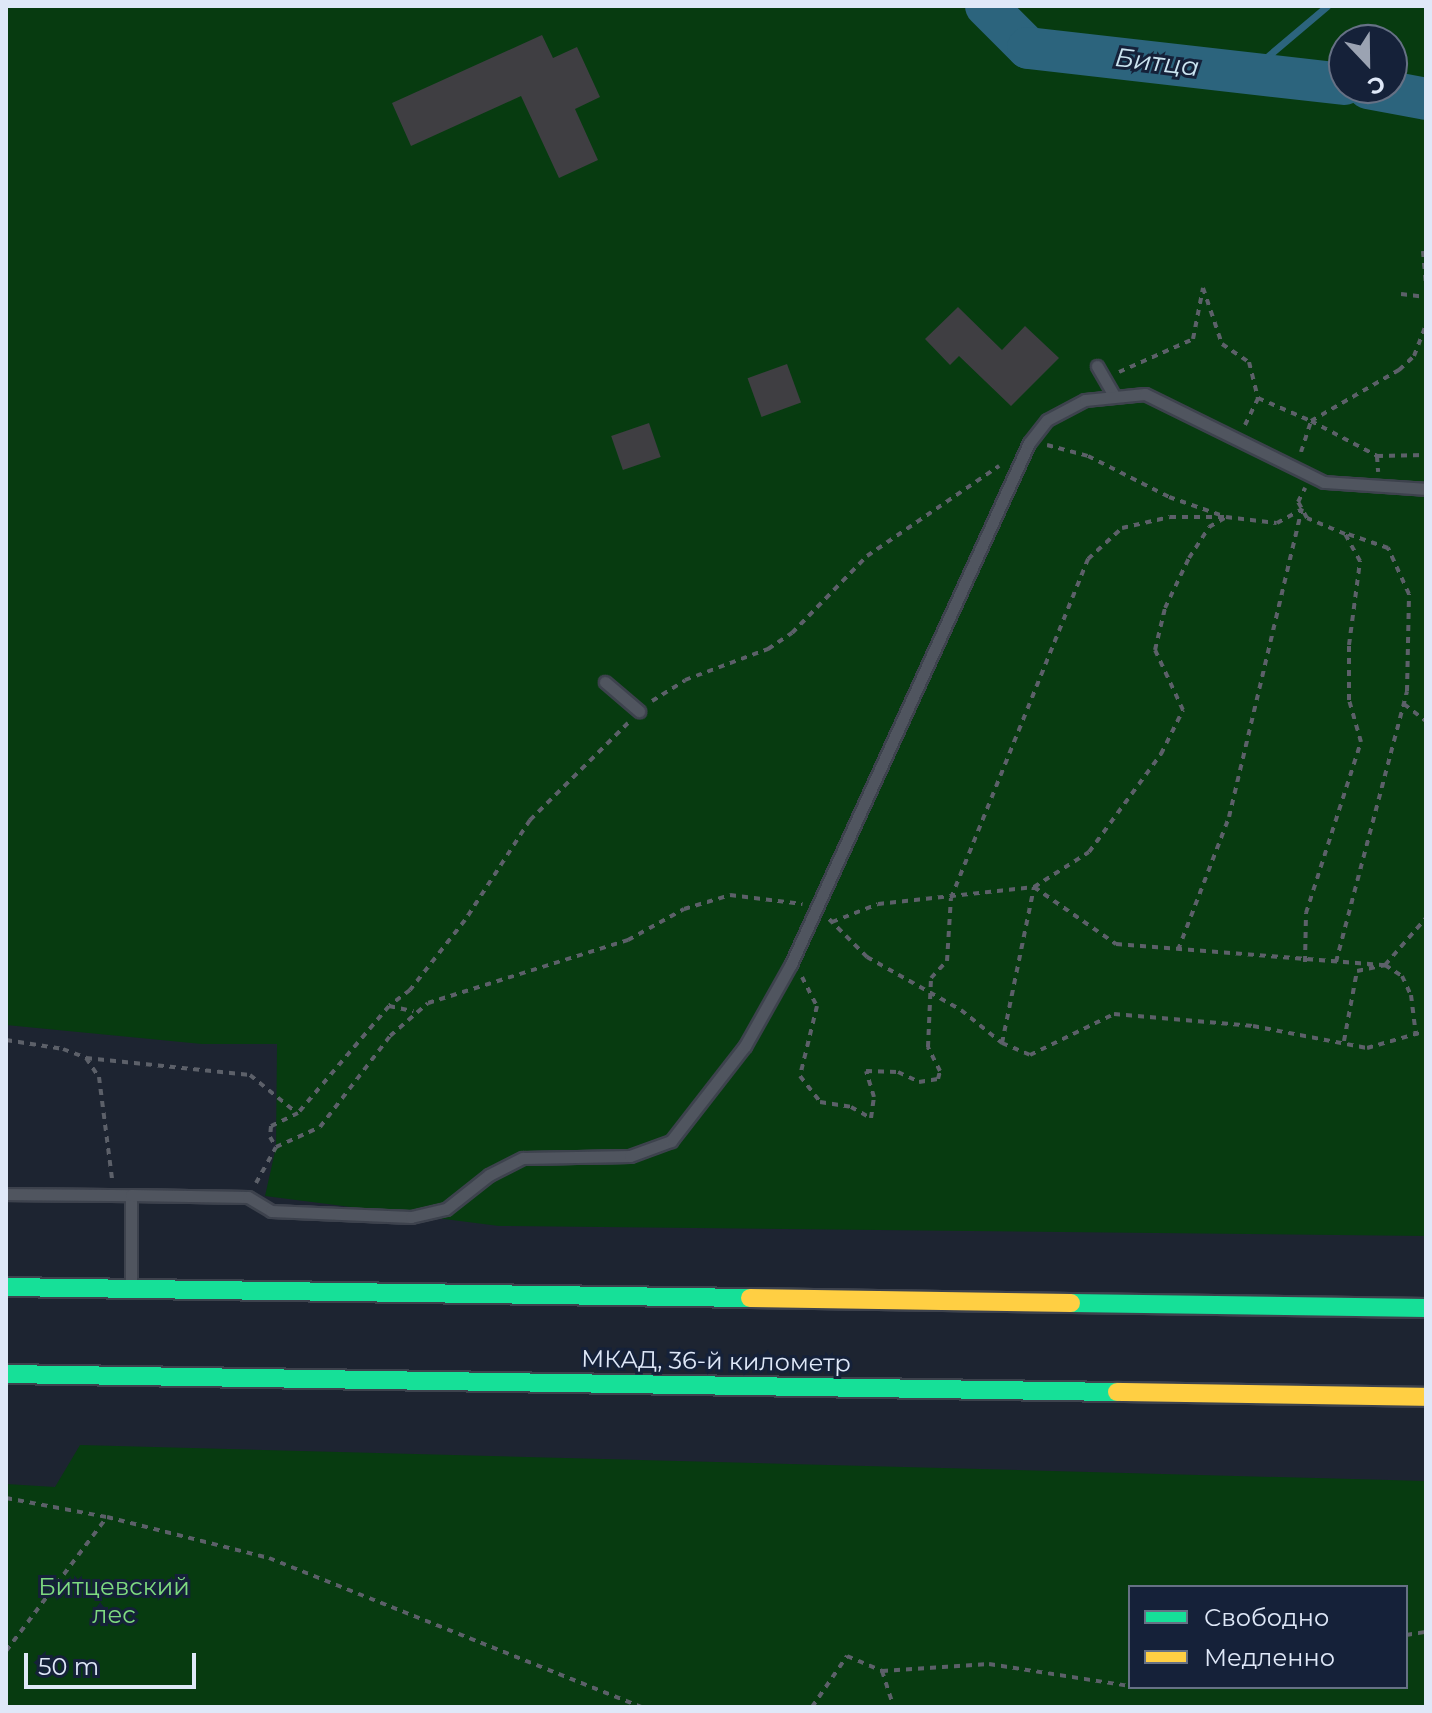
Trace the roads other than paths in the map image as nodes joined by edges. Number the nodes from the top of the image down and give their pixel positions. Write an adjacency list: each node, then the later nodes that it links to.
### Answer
1 (1097, 366): 2 (lane)
2 (1114, 395): 3 (lane); 7 (lane)
3 (1426, 489)
4 (605, 682): 5 (lane)
5 (639, 711)
6 (6, 1194): 7 (lane)
7 (131, 1195): 9 (lane)
8 (6, 1287): 9 (highway)
9 (131, 1289): 10 (highway)
10 (1426, 1308)
11 (6, 1374): 12 (highway, МКАД, 36-й километр)
12 (1426, 1397)

